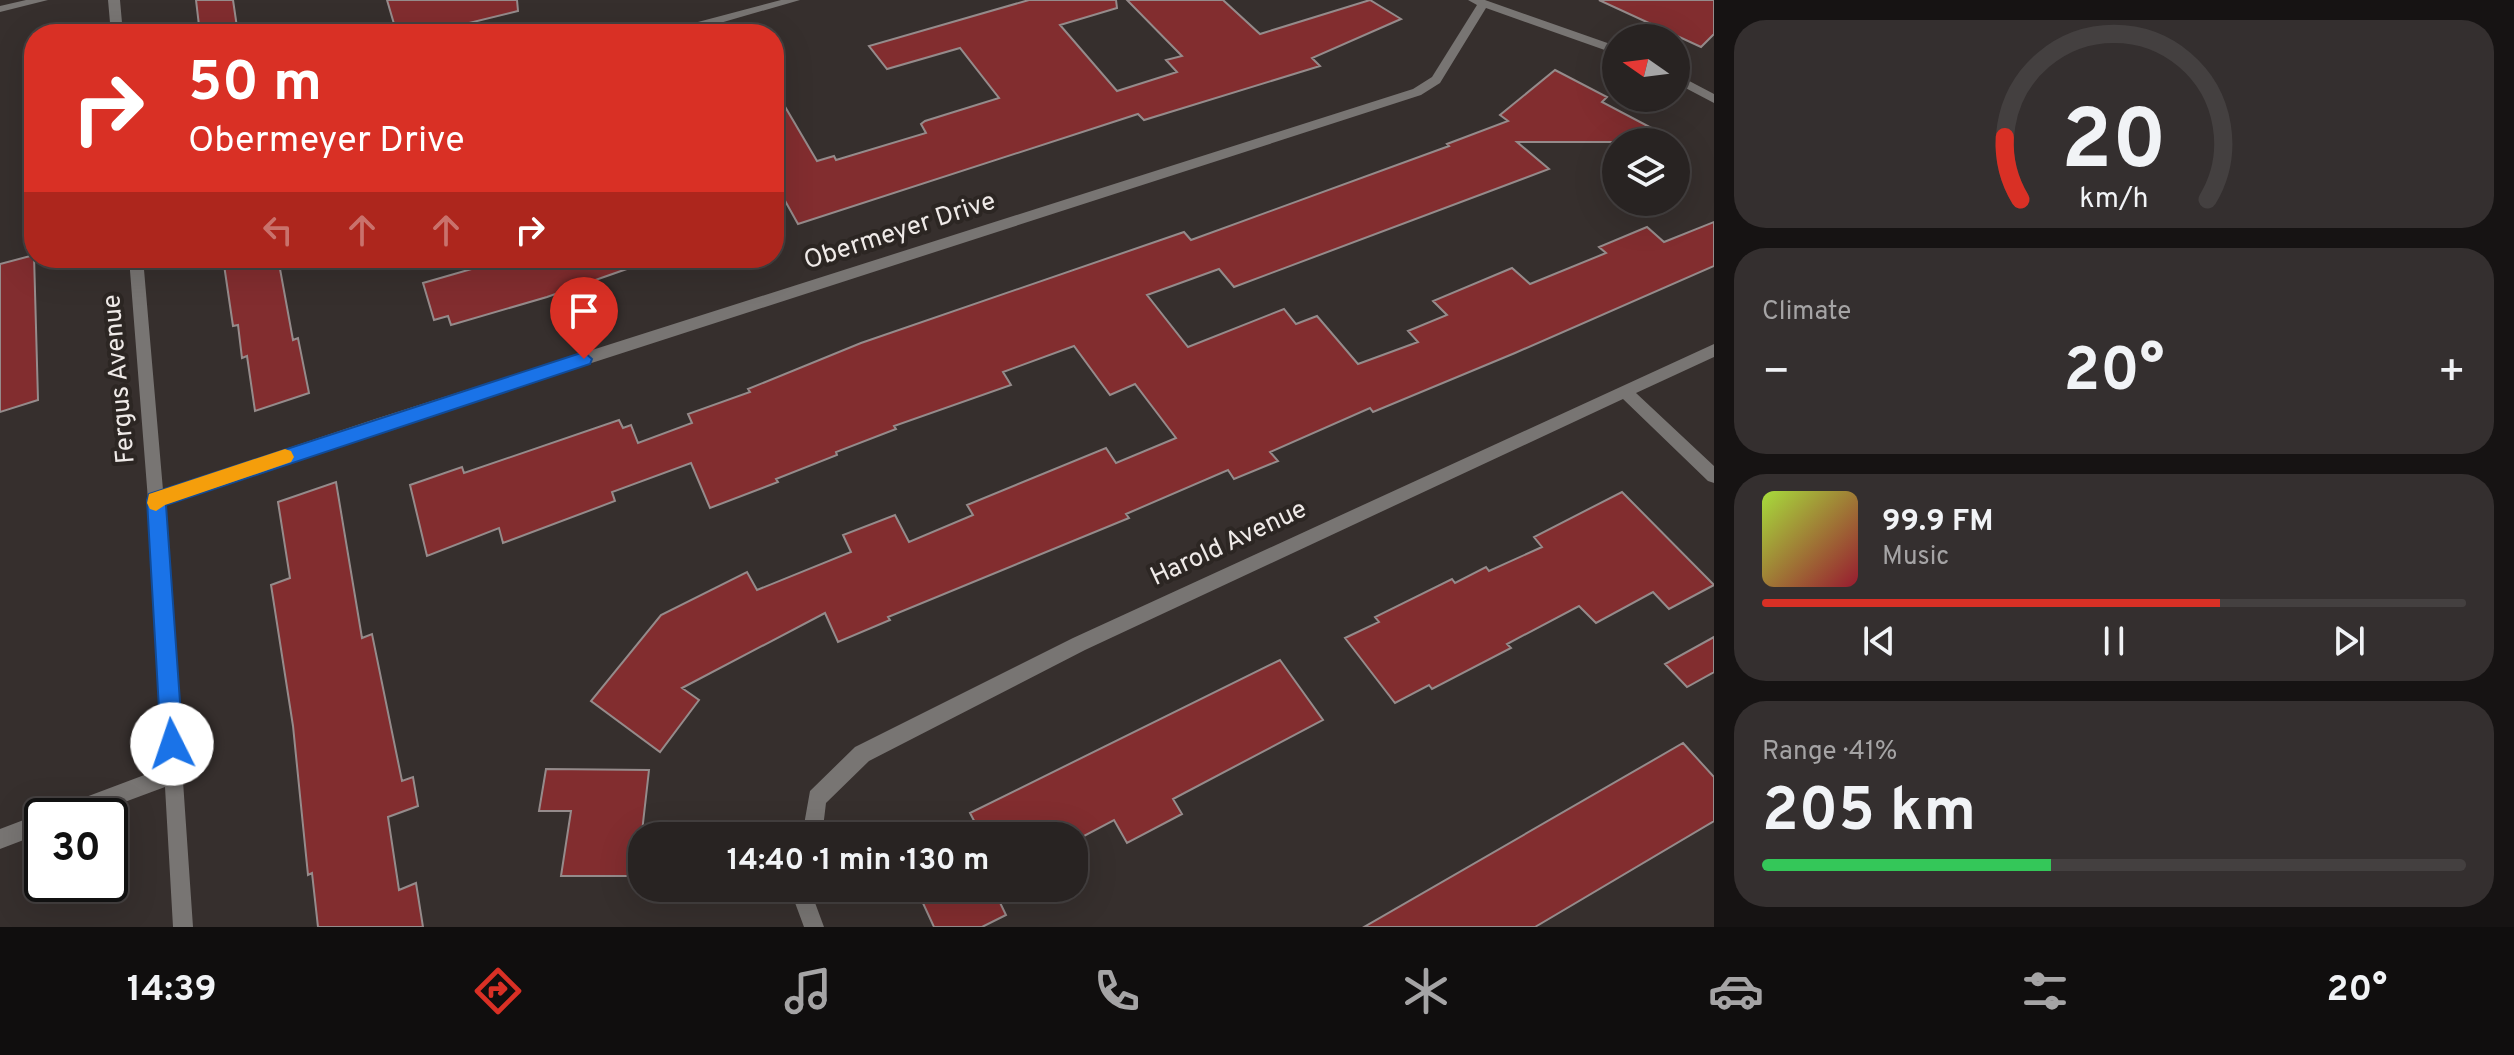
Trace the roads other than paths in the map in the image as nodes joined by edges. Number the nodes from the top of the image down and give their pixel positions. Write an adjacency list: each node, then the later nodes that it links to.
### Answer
1 (42, 0): 5 (street)
2 (114, 0): 6 (street)
3 (794, 0): 7 (street)
4 (1479, 2): 8 (street); 15 (street, Obermeyer Drive)
5 (0, 9)
6 (116, 24)
7 (705, 24)
8 (1602, 45)
9 (1690, 86): 10 (street)
10 (1714, 99)
11 (137, 268): 15 (street, Fergus Avenue)
12 (1714, 350): 13 (street, Harold Avenue)
13 (1625, 392): 14 (street); 18 (street, Harold Avenue)
14 (1714, 476)
15 (156, 500): 16 (street, Fergus Avenue)
16 (174, 774): 17 (street); 22 (street, Fergus Avenue)
17 (109, 798)
18 (814, 822)
19 (24, 830): 20 (street)
20 (0, 839)
21 (805, 902): 23 (street)
22 (183, 927)
23 (814, 927)

